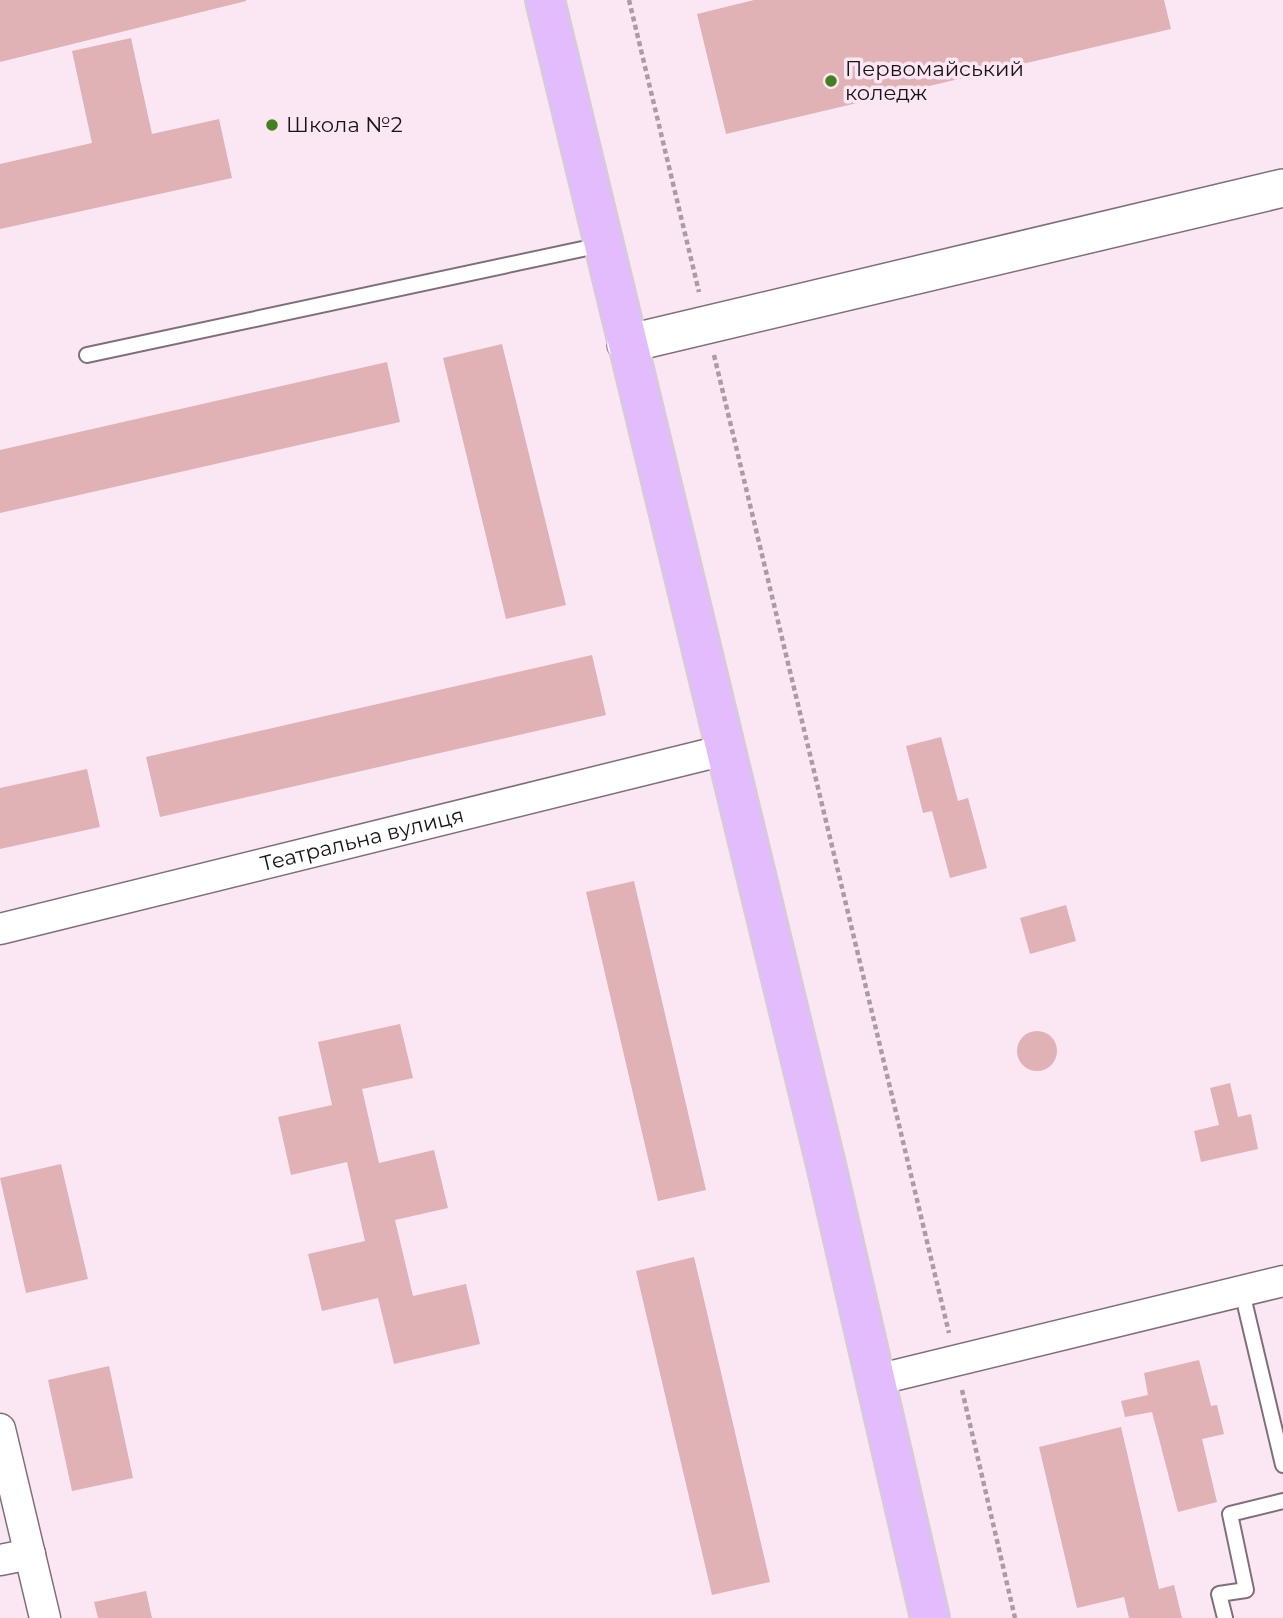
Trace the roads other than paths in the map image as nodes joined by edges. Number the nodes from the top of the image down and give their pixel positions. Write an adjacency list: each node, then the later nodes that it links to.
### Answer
1 (545, 0): 3 (main road)
2 (1283, 188): 4 (street)
3 (603, 245): 4 (main road); 5 (lane)
4 (626, 344): 6 (main road)
5 (87, 355)
6 (725, 750): 7 (street, Театральна вулиця); 10 (main road)
7 (0, 929)
8 (1283, 1281): 9 (street)
9 (1242, 1292): 10 (street); 12 (lane)
10 (876, 1380): 17 (main road)
11 (0, 1429): 14 (street)
12 (1283, 1465)
13 (1283, 1501): 18 (lane)
14 (30, 1554): 15 (street); 16 (street)
15 (0, 1560)
16 (45, 1618)
17 (930, 1618)
18 (1225, 1618)

